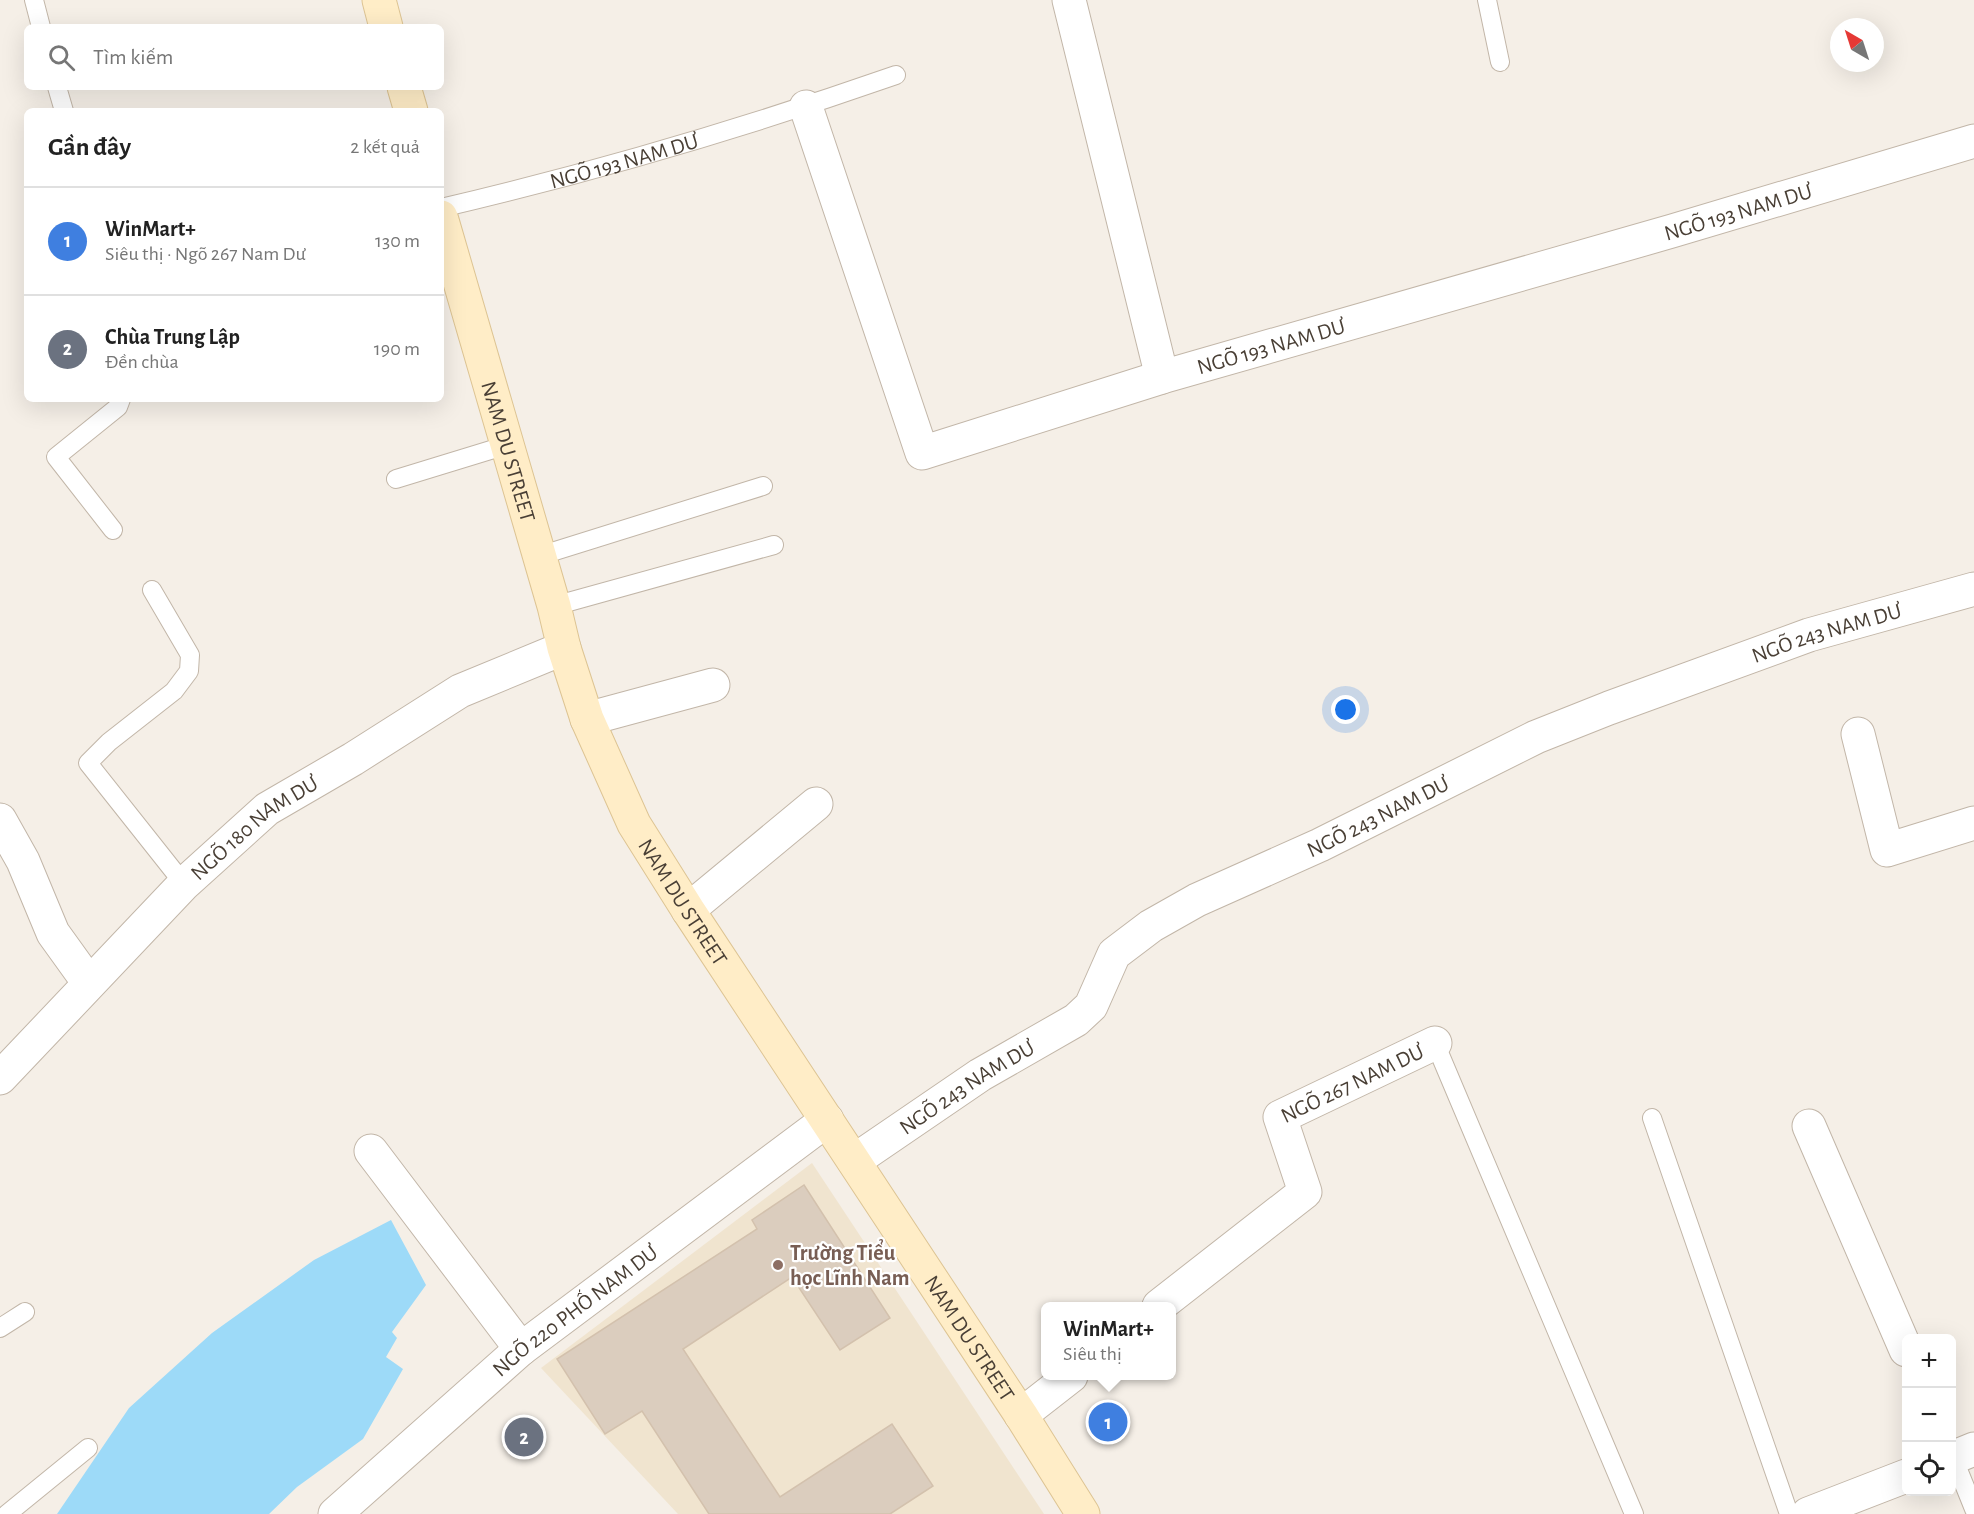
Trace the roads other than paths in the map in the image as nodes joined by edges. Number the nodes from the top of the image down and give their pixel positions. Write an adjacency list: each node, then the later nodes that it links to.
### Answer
1 (34, 0): 5 (lane)
2 (379, 0): 6 (street)
3 (1070, 0): 17 (street)
4 (1487, 0): 7 (lane)
5 (40, 24)
6 (385, 24)
7 (1500, 62)
8 (896, 75): 11 (lane, NGÕ 193 NAM DƯ)
9 (58, 90): 12 (lane)
10 (405, 90): 13 (street)
11 (806, 107): 15 (lane, NGÕ 193 NAM DƯ); 17 (street, NGÕ 193 NAM DƯ)
12 (63, 108)
13 (410, 108)
14 (1974, 141): 17 (street, NGÕ 193 NAM DƯ)
15 (444, 207)
16 (444, 227): 19 (street, NAM DU STREET)
17 (1162, 377)
18 (120, 402): 22 (lane)
19 (507, 445): 20 (lane); 24 (street, NAM DU STREET)
20 (396, 479)
21 (763, 486): 24 (lane)
22 (113, 530)
23 (774, 545): 27 (lane)
24 (539, 556): 27 (street, NAM DU STREET)
25 (1974, 589): 44 (street, NGÕ 243 NAM DƯ)
26 (152, 590): 35 (lane)
27 (554, 606): 28 (street, NAM DU STREET)
28 (564, 648): 30 (street, NAM DU STREET); 35 (street, NGÕ 180 NAM DƯ)
29 (712, 685): 30 (street)
30 (586, 719): 36 (street, NAM DU STREET)
31 (1858, 734): 34 (street)
32 (816, 804): 36 (street)
33 (0, 820): 37 (street)
34 (1974, 823)
35 (184, 884): 37 (street, NGÕ 180 NAM DƯ)
36 (688, 910): 41 (street, NAM DU STREET)
37 (89, 983): 39 (street, NGÕ 180 NAM DƯ)
38 (1435, 1043): 45 (street, NGÕ 267 NAM DƯ); 59 (lane)
39 (0, 1078)
40 (1652, 1118): 60 (lane)
41 (827, 1120): 44 (street, NAM DU STREET); 49 (street, NGÕ 220 PHỐ NAM DƯ)
42 (1809, 1126): 48 (street)
43 (371, 1151): 49 (street)
44 (854, 1161): 51 (street, NAM DU STREET)
45 (1164, 1302)
46 (25, 1312): 47 (lane)
47 (0, 1328)
48 (1902, 1341)
49 (521, 1349): 57 (street, NGÕ 220 PHỐ NAM DƯ)
50 (1066, 1380): 51 (street)
51 (1020, 1415): 58 (street, NAM DU STREET)
52 (88, 1448): 56 (lane)
53 (1958, 1455): 55 (lane)
54 (1902, 1478): 61 (street)
55 (1974, 1509)
56 (7, 1514)
57 (335, 1514)
58 (1083, 1514)
59 (1634, 1514)
60 (1789, 1514)
61 (1808, 1514)

